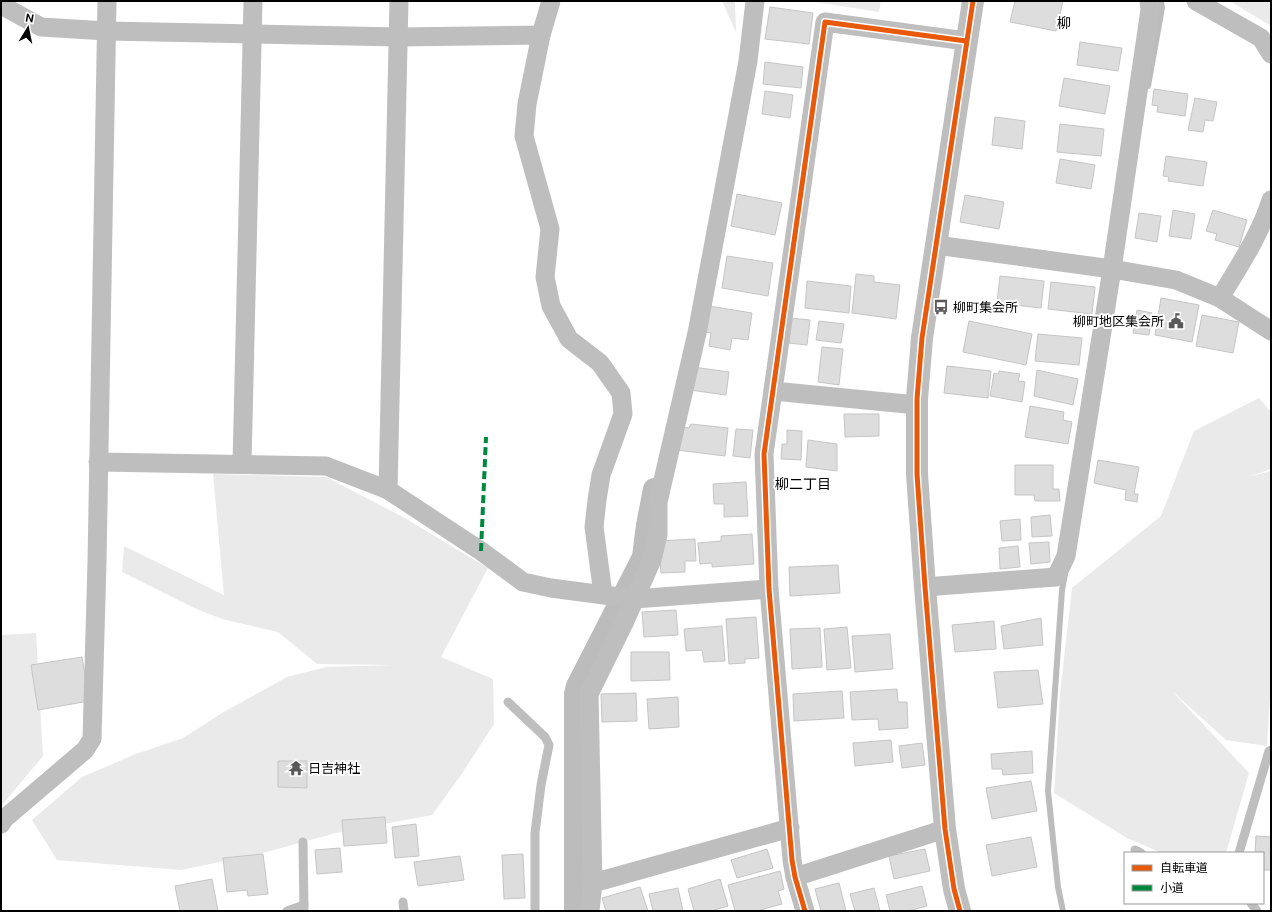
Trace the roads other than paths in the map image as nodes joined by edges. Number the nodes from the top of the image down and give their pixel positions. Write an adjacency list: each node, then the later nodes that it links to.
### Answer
1 (107, 1): 10 (street)
2 (253, 1): 11 (street)
3 (399, 1): 13 (street)
4 (551, 1): 12 (street)
5 (755, 1): 29 (street)
6 (972, 1): 14 (street)
7 (1149, 1): 18 (street)
8 (1196, 1): 15 (street)
9 (1, 5): 10 (street)
10 (107, 31): 11 (street); 23 (street)
11 (253, 33): 13 (street); 24 (street)
12 (542, 35): 13 (street); 28 (street)
13 (399, 37): 25 (street)
14 (966, 41): 17 (street); 21 (street)
15 (1271, 54)
16 (1271, 200): 19 (street)
17 (936, 245): 18 (street); 22 (street)
18 (1112, 269): 19 (street); 26 (street)
19 (1220, 298): 20 (street)
20 (1271, 331)
21 (773, 391): 22 (street); 27 (street)
22 (917, 405): 26 (street)
23 (98, 462): 24 (street); 32 (street)
24 (242, 464): 25 (street)
25 (388, 490): 28 (street)
26 (925, 587): 34 (street)
27 (769, 588): 29 (street); 33 (street)
28 (602, 594): 29 (street)
29 (634, 599): 38 (street)
30 (508, 702): 41 (lane)
31 (1271, 750): 36 (lane)
32 (1, 824)
33 (790, 828): 37 (street); 38 (street)
34 (945, 829): 37 (street); 44 (street)
35 (303, 842): 39 (lane)
36 (1238, 852)
37 (795, 877): 43 (street)
38 (593, 883): 42 (street)
39 (304, 908): 40 (lane)
40 (287, 911)
41 (535, 911)
42 (590, 911)
43 (805, 911)
44 (960, 911)

